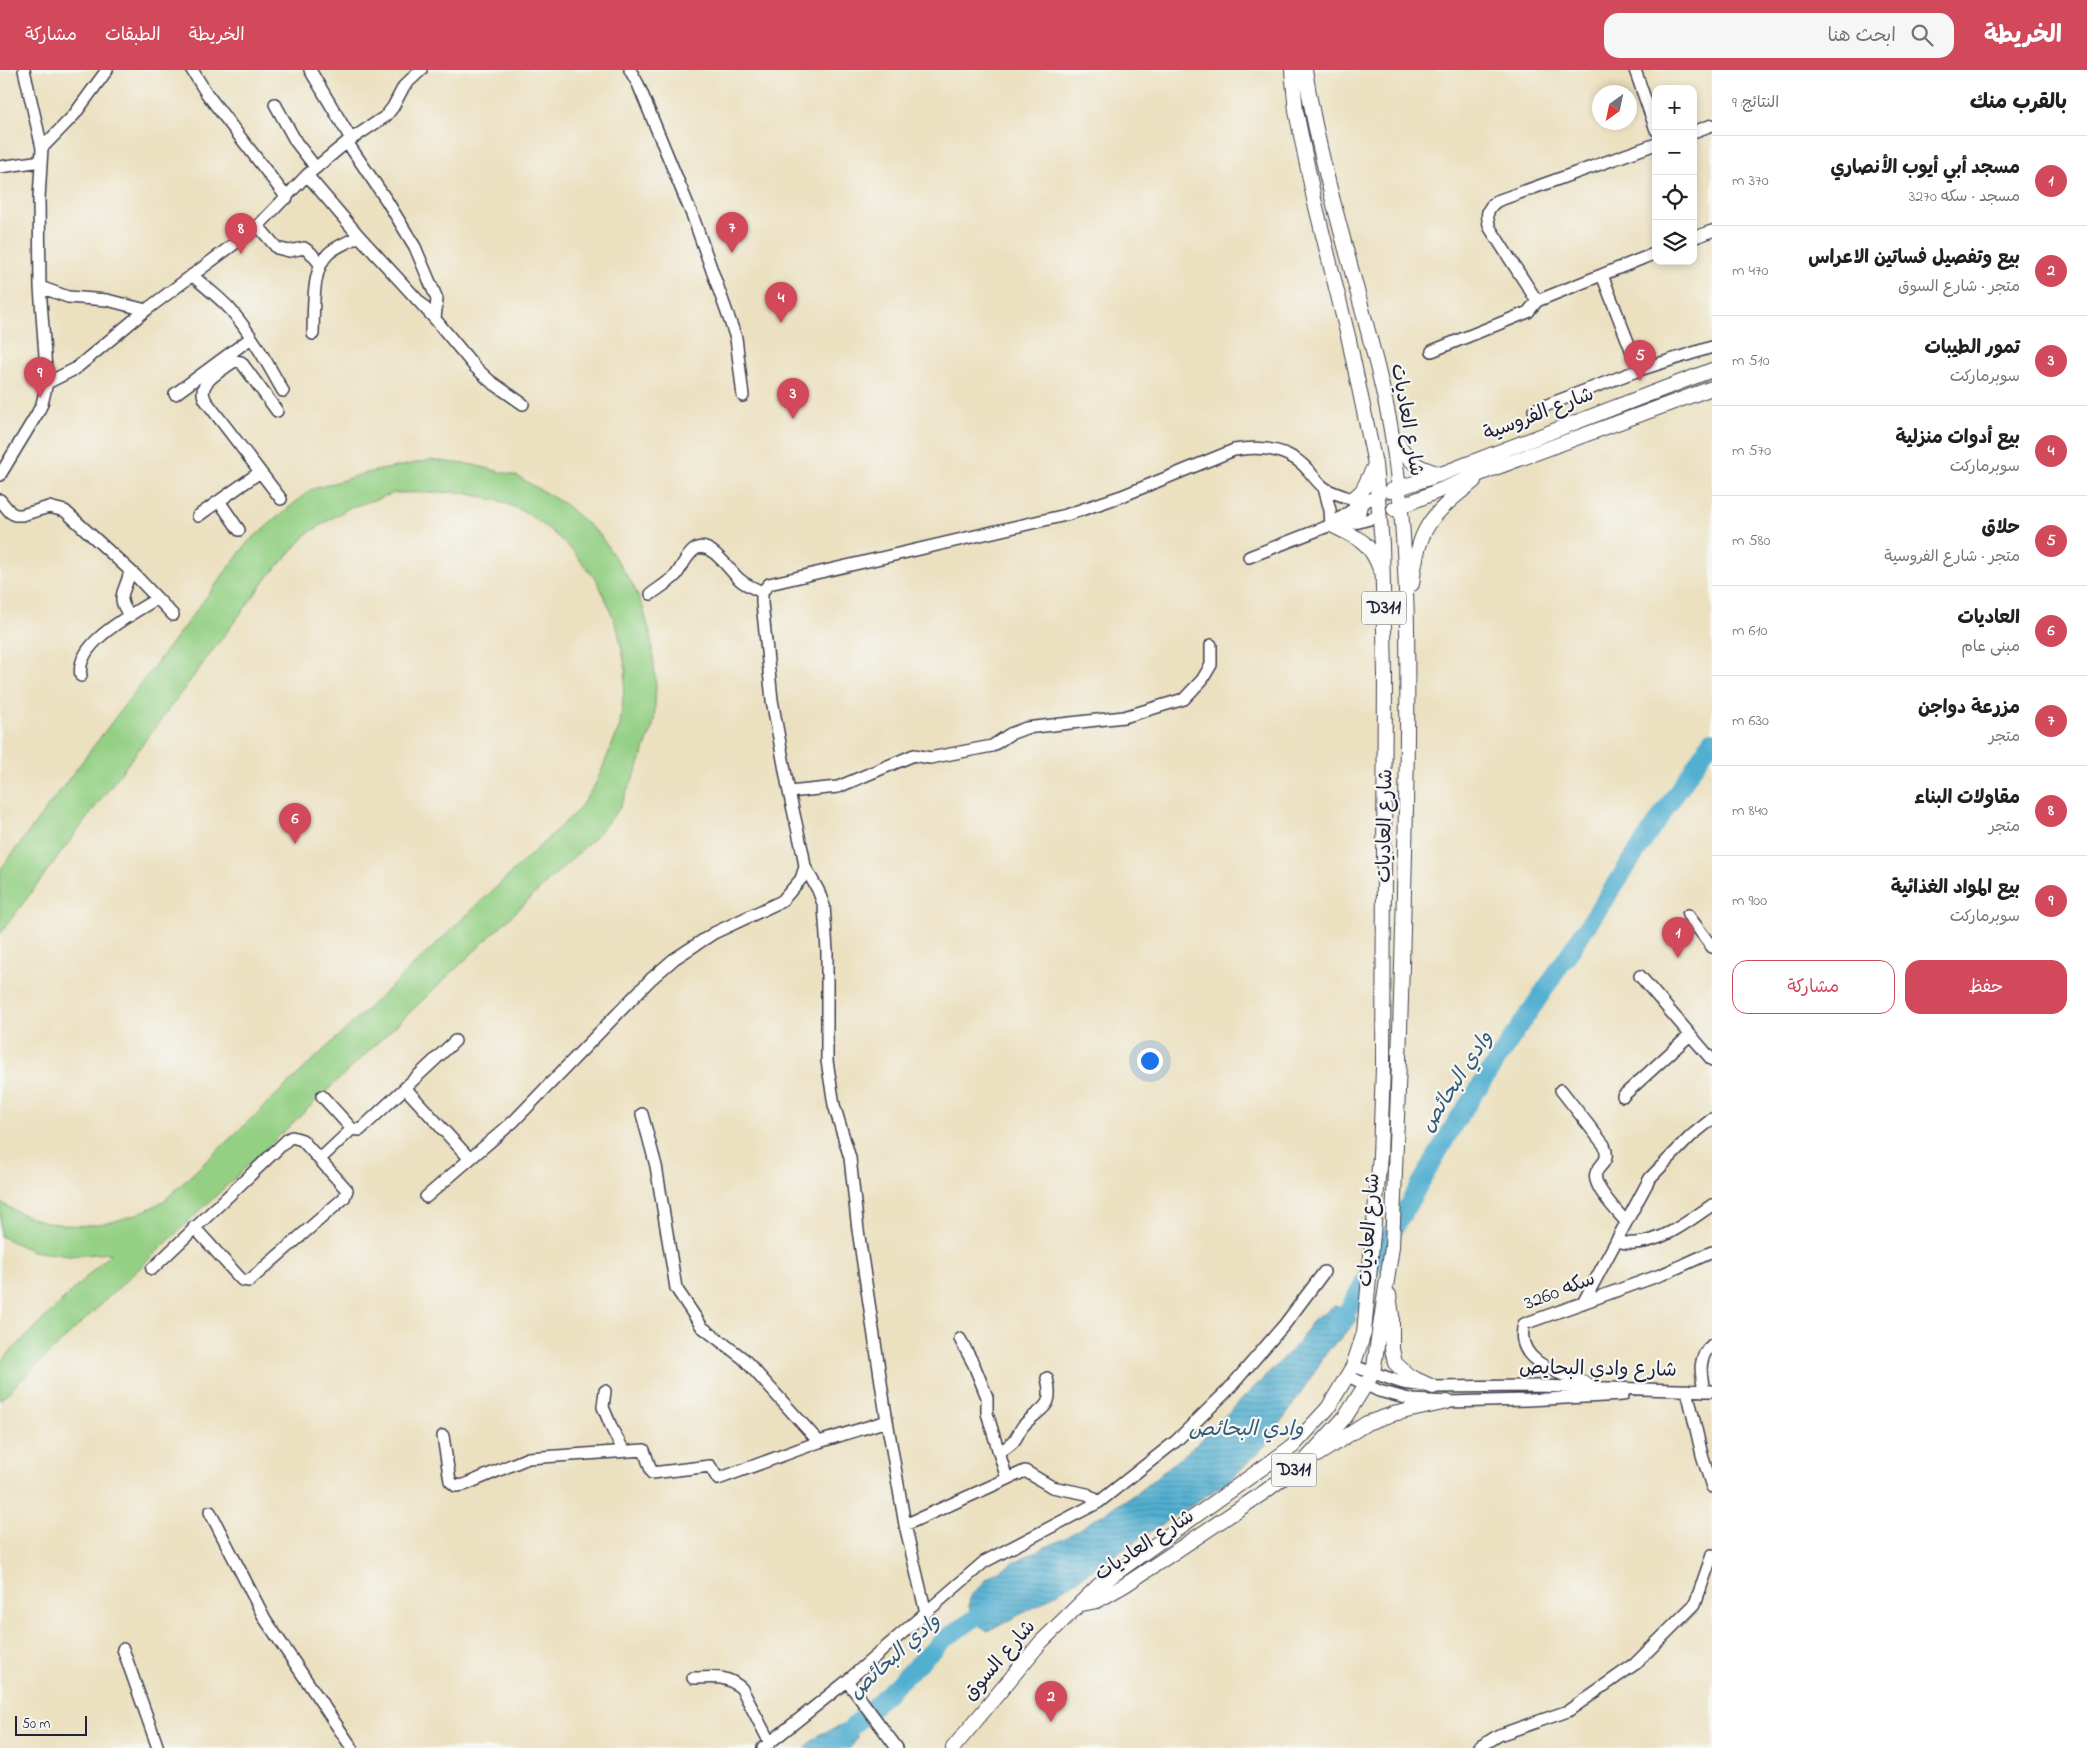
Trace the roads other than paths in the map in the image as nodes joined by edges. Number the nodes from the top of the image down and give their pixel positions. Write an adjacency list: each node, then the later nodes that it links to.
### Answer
1 (24, 70): 16 (street)
2 (107, 70): 16 (street)
3 (192, 70): 20 (street)
4 (310, 70): 14 (street)
5 (421, 70): 14 (street)
6 (630, 70): 43 (street)
7 (1292, 70): 48 (main road, شارع العاديات / D311)
8 (1305, 70): 47 (main road, شارع العاديات / D311)
9 (1635, 70): 11 (street)
10 (274, 104): 19 (street)
11 (1652, 119)
12 (1712, 125): 13 (street)
13 (1697, 131)
14 (349, 140): 19 (street); 32 (street)
15 (1652, 145): 30 (street)
16 (42, 148): 17 (street)
17 (41, 161): 18 (street); 29 (street)
18 (0, 167)
19 (311, 172): 20 (street); 24 (street)
20 (286, 198): 21 (street)
21 (258, 226): 26 (street); 27 (street)
22 (1712, 231): 23 (street)
23 (1697, 234)
24 (359, 236): 26 (street); 32 (street)
25 (1652, 255): 28 (street)
26 (320, 264): 33 (street)
27 (192, 274): 31 (street); 34 (street)
28 (1602, 275): 30 (street); 37 (street)
29 (40, 287): 31 (street); 39 (street)
30 (1537, 301): 36 (street)
31 (146, 310): 39 (street)
32 (435, 319): 44 (street)
33 (313, 334)
34 (251, 338): 41 (street); 42 (street)
35 (1712, 347): 37 (street)
36 (1432, 351)
37 (1639, 370): 45 (street)
38 (1712, 370): 51 (main road, شارع الفروسية)
39 (47, 383): 52 (street)
40 (1712, 388): 49 (main road, شارع الفروسية)
41 (283, 391)
42 (175, 394)
43 (743, 396)
44 (523, 404)
45 (1534, 410)
46 (277, 412): 50 (street)
47 (1392, 436): 51 (main road); 54 (main road, شارع العاديات / D311)
48 (1375, 464): 55 (main road, شارع العاديات / D311); 59 (main road)
49 (1488, 471): 60 (main road, شارع الفروسية); 73 (main road)
50 (260, 472): 56 (street); 58 (street)
51 (1441, 474): 54 (main road, شارع الفروسية)
52 (0, 475)
53 (1324, 488): 59 (street); 64 (street); 69 (street)
54 (1398, 488): 55 (main road, شارع الفروسية); 60 (main road, شارع العاديات / D311)
55 (1379, 495): 59 (street); 62 (main road, شارع العاديات / D311)
56 (281, 499)
57 (0, 500): 67 (street)
58 (219, 501): 61 (street); 65 (street)
59 (1358, 501): 63 (street); 64 (street)
60 (1401, 507): 62 (main road, شارع الفروسية); 73 (main road, شارع العاديات / D311)
61 (198, 516)
62 (1380, 516): 63 (street); 68 (main road, شارع العاديات / D311)
63 (1352, 523): 64 (street)
64 (1331, 525): 66 (street); 68 (main road)
65 (239, 530)
66 (1249, 556)
67 (130, 571): 71 (street); 74 (street)
68 (1384, 579): 107 (main road, شارع العاديات / D311)
69 (762, 592): 70 (street); 77 (street)
70 (651, 594)
71 (156, 599): 72 (street); 74 (street)
72 (173, 615)
73 (1408, 615): 102 (main road, شارع العاديات / D311)
74 (130, 616): 76 (street)
75 (1211, 646): 77 (street)
76 (81, 676)
77 (788, 792): 78 (street)
78 (805, 867): 93 (street); 116 (street)
79 (1688, 914): 80 (street)
80 (1712, 947)
81 (1640, 976): 82 (street)
82 (1690, 1035): 84 (street); 88 (street)
83 (455, 1042): 85 (street)
84 (1712, 1060)
85 (406, 1089): 91 (street); 93 (street)
86 (1561, 1090): 96 (street)
87 (322, 1096): 91 (street)
88 (1624, 1096)
89 (642, 1114): 118 (street)
90 (1712, 1119): 96 (street)
91 (352, 1129): 92 (street)
92 (320, 1159): 97 (street); 97 (street)
93 (470, 1159): 94 (street)
94 (426, 1197)
95 (1712, 1205): 98 (street)
96 (1626, 1222): 98 (street)
97 (194, 1227): 100 (street)
98 (1616, 1241): 103 (street)
99 (1712, 1252): 103 (street, سكه 3260)
100 (152, 1269)
101 (1324, 1272): 124 (street)
102 (1387, 1285): 109 (main road, شارع العاديات / D311); 110 (main road)
103 (1583, 1303): 111 (street, سكه 3260)
104 (960, 1339): 120 (street)
105 (1712, 1345): 106 (street)
106 (1706, 1366): 114 (street)
107 (1350, 1371): 109 (street, شارع وادي البحايص); 128 (main road, شارع العاديات / D311)
108 (1047, 1378): 120 (street)
109 (1370, 1379): 110 (street, شارع وادي البحايص); 115 (street, شارع وادي البحايص); 121 (main road, شارع العاديات / D311)
110 (1433, 1387): 111 (street, شارع وادي البحايص)
111 (1601, 1388): 112 (street, شارع وادي البحايص)
112 (1687, 1390): 114 (street); 115 (street, شارع وادي البحايص); 123 (street)
113 (605, 1391): 119 (street)
114 (1708, 1391)
115 (1447, 1402): 121 (main road)
116 (887, 1421): 118 (street); 126 (street)
117 (443, 1436): 119 (street)
118 (819, 1442): 119 (street)
119 (624, 1451)
120 (1000, 1452): 122 (street)
121 (1303, 1463): 128 (main road, شارع العاديات / D311)
122 (1007, 1479): 124 (street); 126 (street)
123 (1712, 1487)
124 (1099, 1502): 129 (street)
125 (210, 1512): 136 (street)
126 (905, 1525): 129 (street)
127 (1712, 1555): 138 (street)
128 (1082, 1604): 137 (main road, شارع السوق / D311)
129 (926, 1613): 132 (street)
130 (123, 1649): 135 (street)
131 (693, 1678): 133 (street)
132 (847, 1681): 133 (street); 134 (street)
133 (767, 1745)
134 (890, 1745)
135 (158, 1748)
136 (352, 1748)
137 (953, 1748)
138 (1478, 1748)

